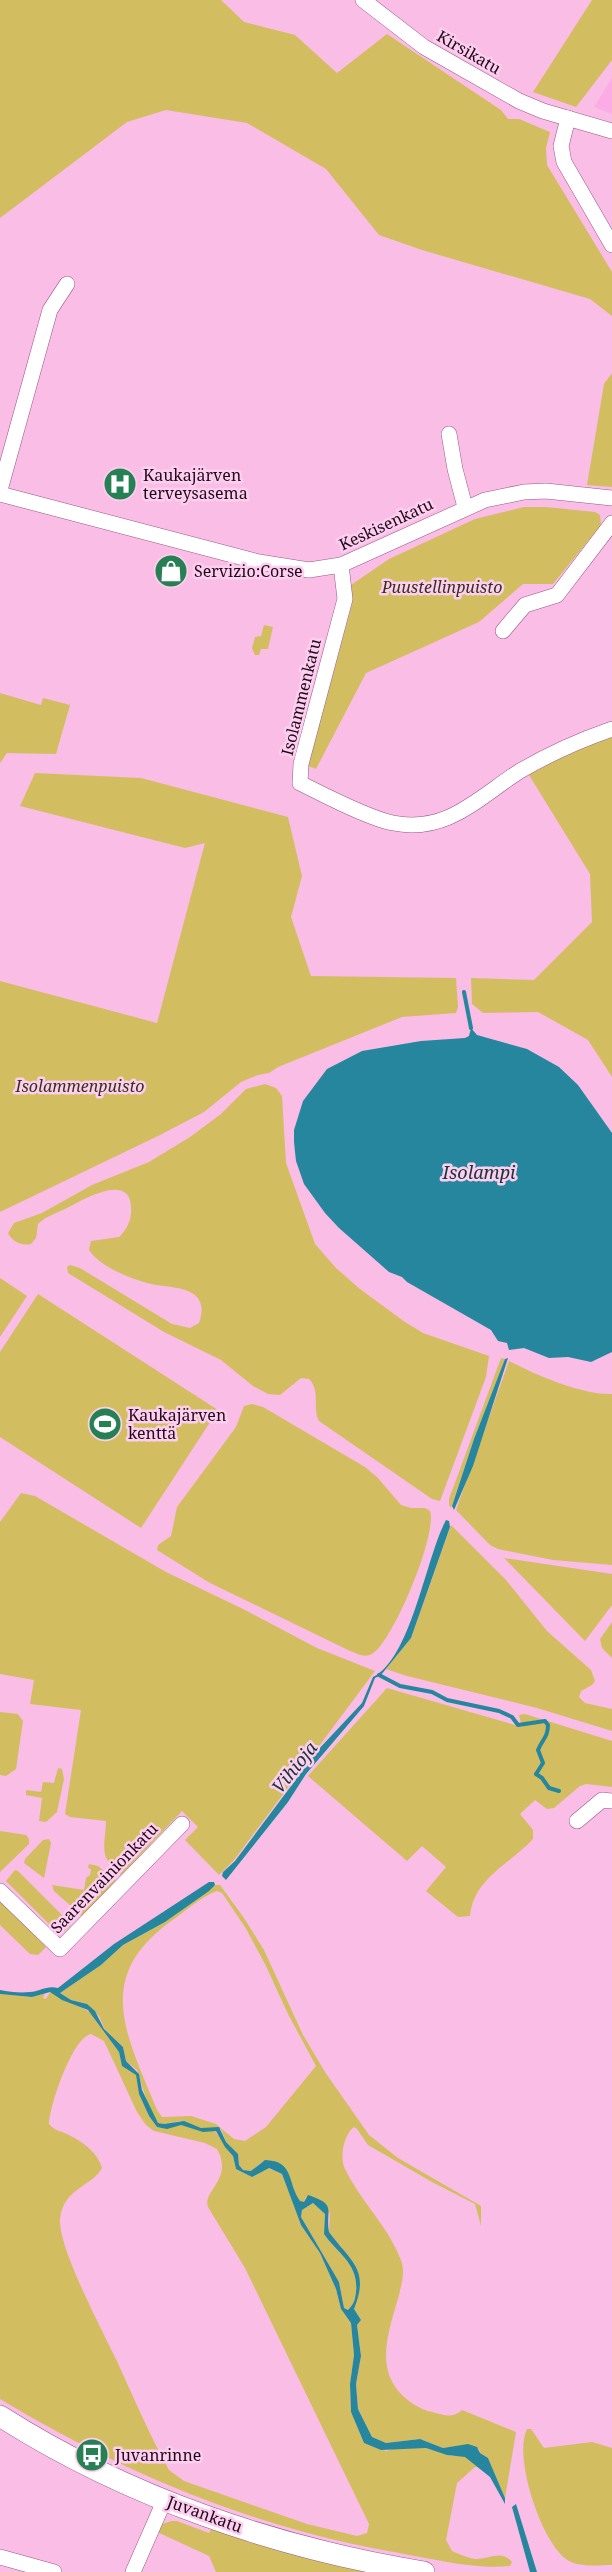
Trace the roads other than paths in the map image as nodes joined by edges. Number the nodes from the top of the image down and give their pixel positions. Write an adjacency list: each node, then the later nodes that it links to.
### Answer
1 (363, 0): 2 (street, Kirsikatu)
2 (568, 118): 3 (street, Kirsikatu); 4 (street)
3 (612, 131)
4 (612, 245)
5 (67, 284): 7 (street)
6 (449, 434): 9 (street)
7 (0, 492): 11 (street, Keskisenkatu)
8 (612, 498): 9 (street, Keskisenkatu)
9 (465, 507): 11 (street, Keskisenkatu)
10 (612, 523): 12 (street)
11 (341, 565): 13 (street, Isolammenkatu)
12 (503, 631)
13 (612, 729)
14 (612, 1801): 15 (street)
15 (577, 1821)
16 (182, 1824): 17 (street, Saarenvainionkatu)
17 (0, 1891)
18 (0, 2416): 19 (main road, Juvankatu)
19 (165, 2499): 22 (street); 23 (main road, Juvankatu)
20 (0, 2557): 21 (street)
21 (54, 2572)
22 (133, 2572)
23 (424, 2572)

